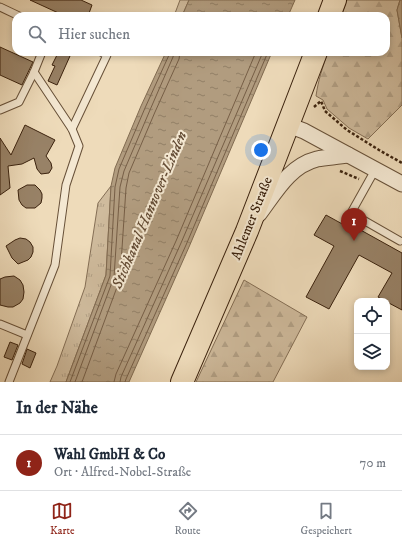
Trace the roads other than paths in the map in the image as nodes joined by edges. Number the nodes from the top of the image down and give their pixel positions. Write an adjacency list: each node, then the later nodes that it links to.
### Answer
1 (335, 0): 4 (main road)
2 (0, 7): 3 (lane)
3 (12, 12)
4 (330, 12)
5 (40, 56): 8 (lane)
6 (107, 56): 11 (lane)
7 (314, 56): 10 (main road, Ahlemer Straße)
8 (34, 72): 9 (lane); 11 (lane)
9 (0, 110)
10 (288, 125): 12 (street); 15 (main road, Ahlemer Straße)
11 (72, 129): 18 (lane)
12 (348, 155): 13 (street); 15 (street)
13 (375, 170): 14 (street); 16 (lane)
14 (402, 184)
15 (247, 231): 20 (main road, Ahlemer Straße)
16 (400, 241)
17 (0, 324): 18 (lane)
18 (27, 335): 19 (lane)
19 (9, 382)
20 (182, 382)

